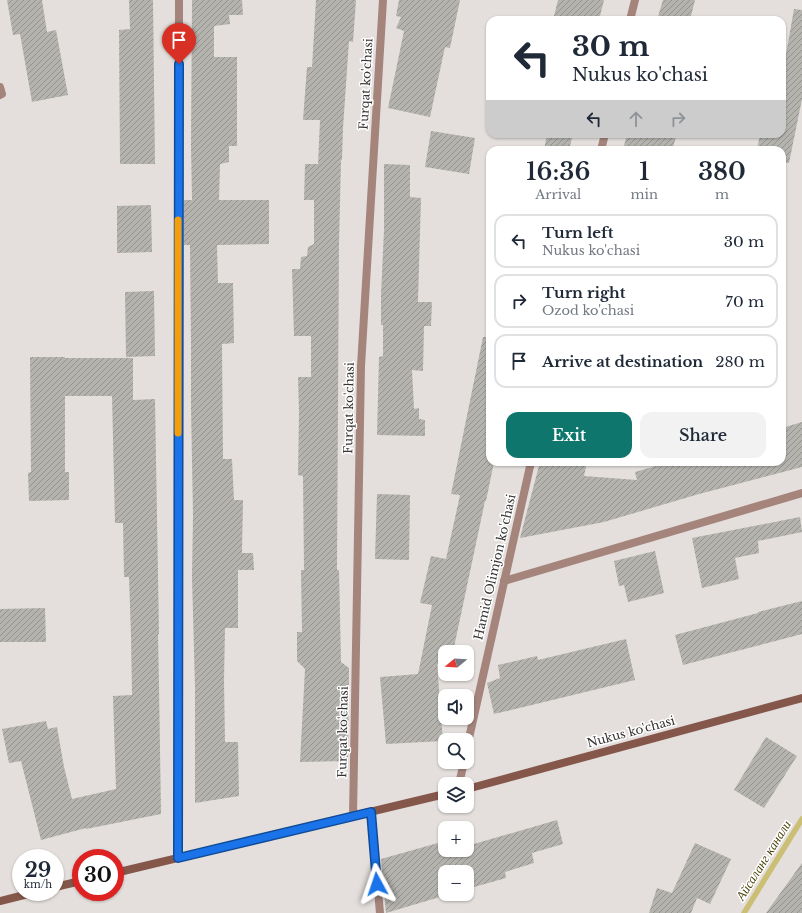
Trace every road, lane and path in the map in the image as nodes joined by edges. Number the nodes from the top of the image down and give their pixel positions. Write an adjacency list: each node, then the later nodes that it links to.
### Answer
1 (179, 0): 16 (street)
2 (384, 0): 15 (street, Furqat ko'chasi)
3 (635, 0): 4 (street)
4 (631, 16)
5 (0, 86): 6 (street)
6 (0, 95)
7 (530, 466): 9 (street, Hamid Olimjon ko'chasi)
8 (802, 493): 9 (street)
9 (504, 581): 11 (street, Hamid Olimjon ko'chasi)
10 (802, 698): 12 (main road, Nukus ko'chasi)
11 (470, 733)
12 (474, 787)
13 (438, 796): 14 (main road)
14 (371, 812): 15 (main road); 20 (street)
15 (353, 816): 16 (main road)
16 (178, 858): 17 (main road)
17 (124, 871)
18 (12, 898): 19 (main road)
19 (0, 901)
20 (380, 913)

